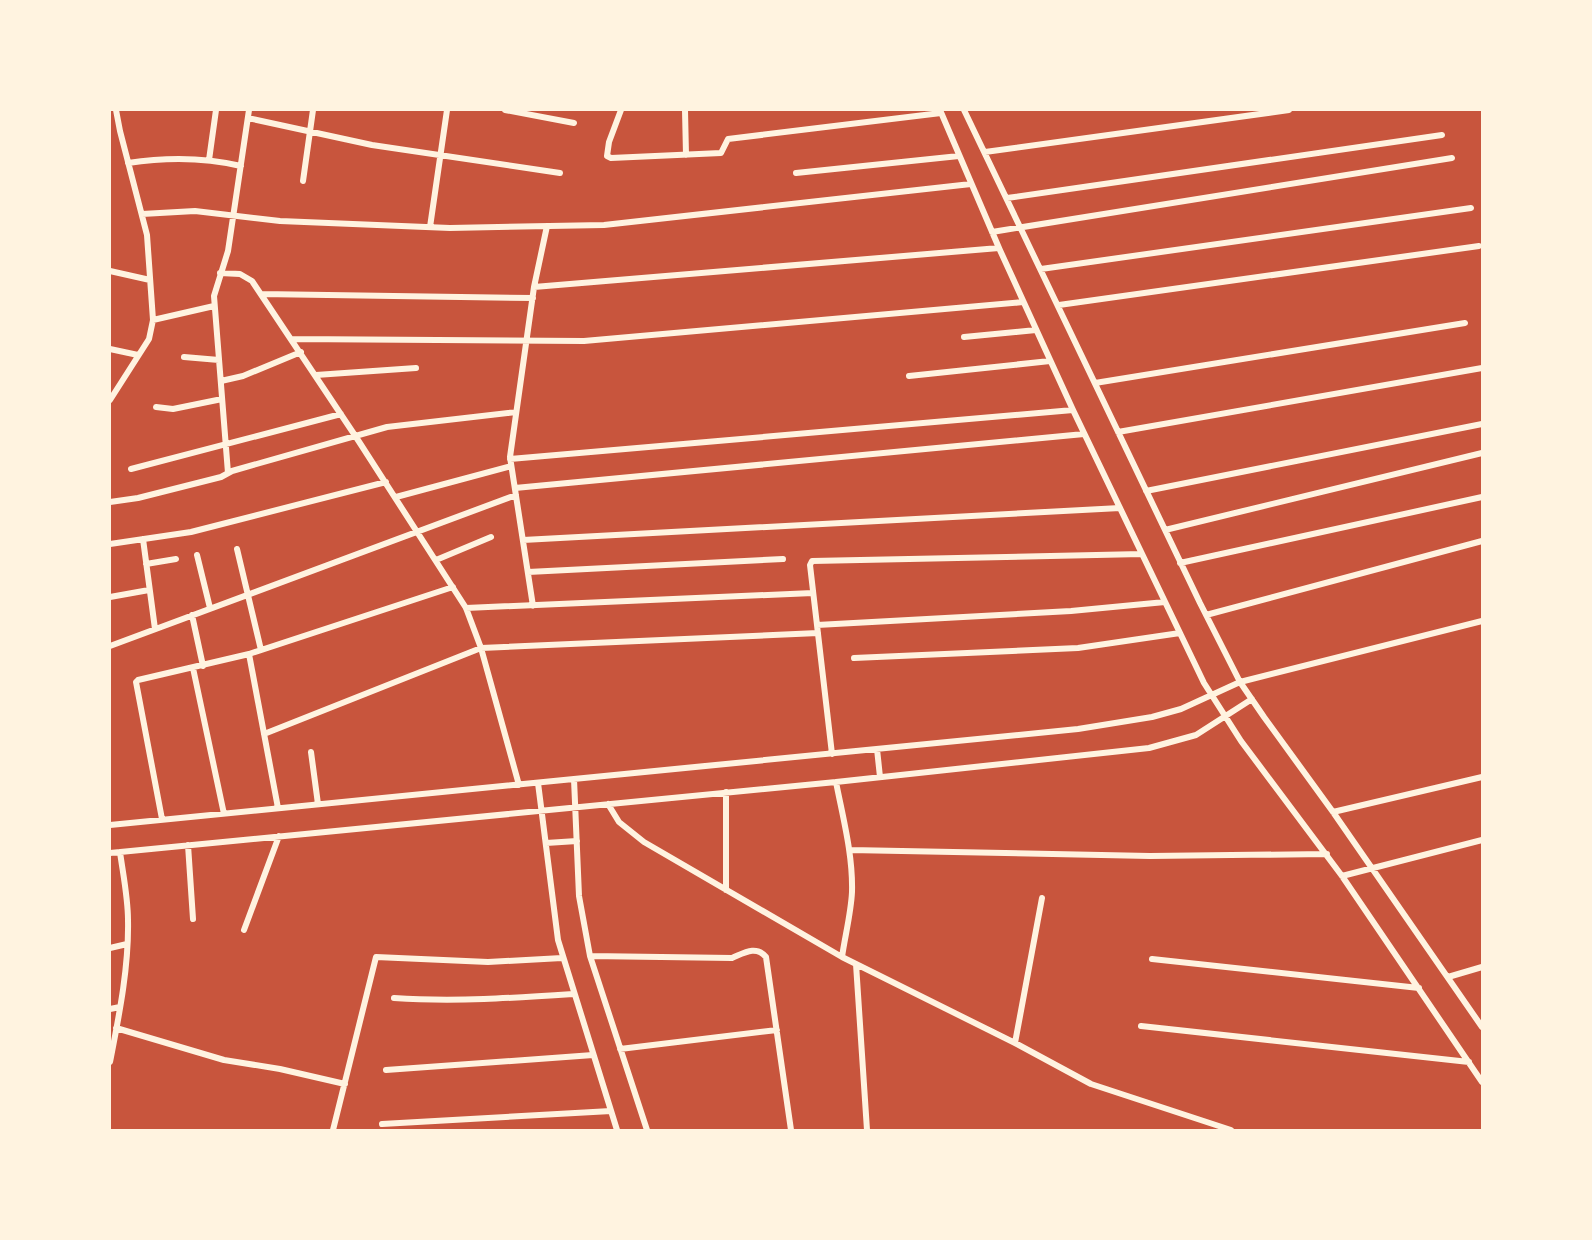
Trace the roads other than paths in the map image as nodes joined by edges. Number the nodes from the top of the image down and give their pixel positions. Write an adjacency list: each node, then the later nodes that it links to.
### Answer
1 (116, 110): 22 (street)
2 (216, 110): 21 (street)
3 (249, 110): 12 (street)
4 (312, 110): 14 (street)
5 (447, 110): 17 (street)
6 (505, 110): 13 (street)
7 (621, 110): 18 (street)
8 (685, 110): 18 (street)
9 (964, 110): 16 (street)
10 (1289, 110): 16 (street)
11 (940, 111): 18 (street); 19 (street)
12 (248, 118): 14 (street); 23 (street)
13 (574, 123)
14 (310, 132): 17 (street); 26 (street)
15 (1442, 135): 28 (street)
16 (985, 152): 28 (street)
17 (440, 155): 24 (street); 33 (street)
18 (686, 155)
19 (960, 156): 25 (street); 27 (street)
20 (1452, 159): 34 (street)
21 (209, 160): 22 (street); 23 (street)
22 (128, 163): 30 (street)
23 (241, 166): 31 (street)
24 (560, 173)
25 (796, 174)
26 (303, 181)
27 (971, 184): 32 (street); 35 (street)
28 (1007, 198): 34 (street)
29 (1472, 208): 38 (street)
30 (142, 214): 31 (street); 41 (street)
31 (235, 214): 33 (street); 40 (street)
32 (547, 226): 33 (street); 42 (street)
33 (430, 227)
34 (1021, 228): 35 (street); 38 (street)
35 (992, 232): 37 (street)
36 (1479, 246): 46 (street)
37 (999, 248): 42 (street); 45 (street)
38 (1041, 269): 46 (street)
39 (110, 271): 41 (street)
40 (220, 273): 43 (street); 47 (street)
41 (150, 280): 48 (street)
42 (534, 287): 44 (street)
43 (261, 294): 44 (street); 52 (street)
44 (533, 298): 53 (street)
45 (1023, 302): 50 (street); 53 (street)
46 (1059, 305): 65 (street)
47 (214, 306): 48 (street); 58 (street)
48 (153, 321): 56 (street)
49 (1465, 323): 65 (street)
50 (1036, 330): 51 (street); 59 (street)
51 (964, 337)
52 (292, 339): 53 (street); 55 (street)
53 (526, 341): 70 (street)
54 (110, 349): 56 (street)
55 (301, 352): 62 (street); 64 (street)
56 (138, 356): 67 (street)
57 (184, 357): 58 (street)
58 (219, 360): 64 (street)
59 (1050, 361): 63 (street); 69 (street)
60 (416, 368): 62 (street)
61 (1482, 368): 73 (street)
62 (316, 375): 71 (street)
63 (909, 376)
64 (220, 381): 66 (street)
65 (1095, 383): 73 (street)
66 (222, 399): 68 (street); 76 (street)
67 (110, 400)
68 (156, 407)
69 (1072, 410): 74 (street); 78 (street)
70 (516, 412): 75 (street); 78 (street)
71 (341, 414): 75 (street); 76 (street)
72 (1482, 424): 83 (street)
73 (1119, 432): 83 (street)
74 (1084, 434): 82 (street); 87 (street)
75 (356, 437): 80 (street); 81 (street)
76 (226, 445): 79 (street); 80 (street)
77 (1482, 453): 88 (street)
78 (511, 463): 82 (street); 84 (street)
79 (131, 469)
80 (228, 473): 86 (street)
81 (386, 482): 84 (street); 91 (street)
82 (515, 491): 89 (street); 92 (street)
83 (1146, 491): 88 (street)
84 (396, 497): 89 (street)
85 (1482, 497): 101 (street)
86 (110, 502)
87 (1120, 508): 92 (street); 96 (street)
88 (1165, 530): 101 (street)
89 (418, 531): 100 (street); 107 (street)
90 (491, 537): 100 (street)
91 (143, 539): 94 (street); 102 (street)
92 (523, 540): 103 (street)
93 (1482, 541): 114 (street)
94 (110, 544)
95 (237, 549): 107 (street)
96 (1142, 554): 106 (street); 109 (street)
97 (197, 555): 111 (street)
98 (176, 559): 102 (street)
99 (783, 559): 103 (street)
100 (436, 560): 104 (street)
101 (1180, 563): 114 (street)
102 (146, 564): 105 (street)
103 (528, 572): 110 (street)
104 (453, 587): 112 (street); 122 (street)
105 (149, 590): 108 (street); 117 (street)
106 (813, 593): 110 (street); 116 (street)
107 (248, 594): 111 (street); 122 (street)
108 (110, 597)
109 (1165, 602): 116 (street); 119 (street)
110 (533, 606): 112 (street)
111 (210, 608): 113 (street)
112 (466, 608): 121 (street)
113 (192, 615): 117 (street); 125 (street)
114 (1206, 615): 127 (street)
115 (1482, 621): 127 (street)
116 (817, 625): 118 (street)
117 (155, 629): 120 (street)
118 (818, 633): 121 (street); 134 (street)
119 (1180, 633): 124 (street); 128 (street)
120 (110, 646)
121 (481, 648): 131 (street); 140 (street)
122 (261, 650): 123 (street)
123 (249, 654): 125 (street); 131 (street)
124 (854, 658)
125 (203, 666): 126 (street)
126 (193, 668): 148 (street); 149 (street)
127 (1240, 682): 128 (street); 129 (street)
128 (1212, 696): 130 (street); 132 (street)
129 (1252, 699): 130 (street); 147 (street)
130 (1226, 717): 135 (street); 159 (street)
131 (264, 734): 145 (street)
132 (877, 749): 134 (street); 135 (street)
133 (311, 752): 142 (street)
134 (832, 754): 137 (street)
135 (880, 777): 138 (street)
136 (1482, 777): 147 (street)
137 (574, 779): 139 (street); 144 (street)
138 (836, 782): 141 (street); 156 (street)
139 (538, 783): 140 (street); 146 (street)
140 (519, 785): 142 (street)
141 (726, 792): 143 (street); 162 (street)
142 (318, 804): 145 (street)
143 (608, 804): 144 (street); 162 (street)
144 (576, 807): 146 (street); 153 (street)
145 (278, 808): 148 (street)
146 (542, 810): 151 (street); 154 (street)
147 (1333, 812): 160 (street)
148 (224, 814): 149 (street)
149 (162, 819): 150 (street)
150 (110, 825)
151 (279, 836): 155 (street); 165 (street)
152 (1482, 840): 160 (street)
153 (577, 841): 154 (street); 168 (street)
154 (546, 843): 170 (street)
155 (188, 844): 157 (street); 164 (street)
156 (850, 850): 159 (street); 169 (street)
157 (120, 852): 158 (street); 166 (street)
158 (110, 853)
159 (1327, 854): 161 (street)
160 (1372, 868): 161 (street); 174 (street)
161 (1342, 876): 175 (street)
162 (726, 890): 169 (street)
163 (1042, 898): 184 (street)
164 (193, 919)
165 (244, 930)
166 (127, 944): 167 (street); 178 (street)
167 (110, 948)
168 (590, 956): 183 (street); 185 (street)
169 (842, 957): 172 (street)
170 (562, 958): 176 (street); 191 (street)
171 (1152, 959): 175 (street)
172 (856, 964): 184 (street); 198 (street)
173 (1482, 967): 174 (street)
174 (1448, 977): 182 (street)
175 (1419, 988): 188 (street)
176 (573, 994): 177 (street); 186 (street)
177 (394, 998)
178 (120, 1007): 179 (street); 181 (street)
179 (110, 1010)
180 (1140, 1026): 188 (street)
181 (116, 1028): 187 (street); 191 (street)
182 (1482, 1028)
183 (777, 1030): 185 (street); 197 (street)
184 (1015, 1043): 199 (street)
185 (620, 1049): 196 (street)
186 (593, 1055): 189 (street); 192 (street)
187 (110, 1062)
188 (1470, 1062): 190 (street)
189 (386, 1070)
190 (1482, 1082)
191 (345, 1084): 194 (street)
192 (611, 1111): 193 (street); 195 (street)
193 (382, 1124)
194 (333, 1131)
195 (617, 1131)
196 (647, 1131)
197 (791, 1131)
198 (867, 1131)
199 (1231, 1131)

